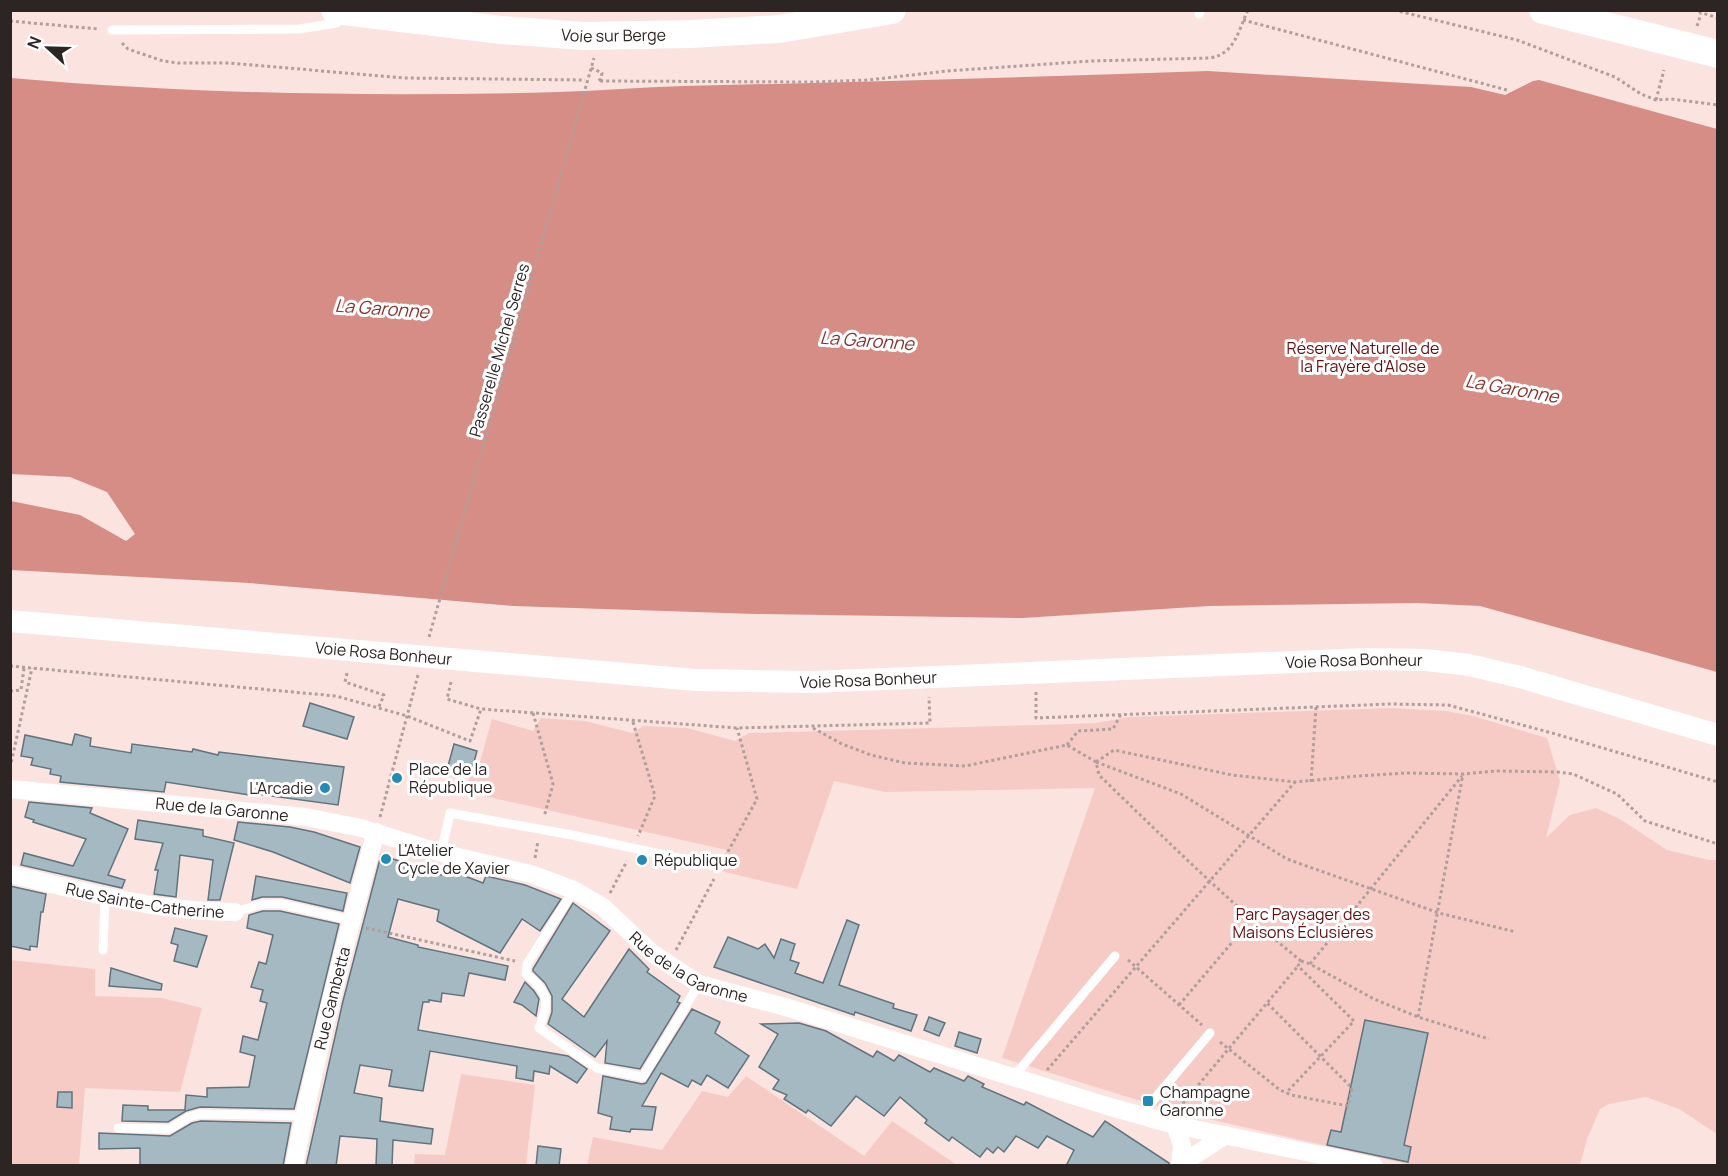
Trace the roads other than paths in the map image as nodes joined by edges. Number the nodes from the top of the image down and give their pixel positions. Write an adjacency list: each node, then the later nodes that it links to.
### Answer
1 (335, 10): 4 (main road, Voie sur Berge)
2 (892, 10): 4 (main road, Voie sur Berge)
3 (1543, 10): 6 (main road)
4 (345, 11): 5 (lane)
5 (112, 30)
6 (1718, 54)
7 (10, 621): 8 (street, Voie Rosa Bonheur)
8 (1718, 735)
9 (10, 789): 10 (street, Rue de la Garonne)
10 (376, 832): 11 (street, Rue de la Garonne); 17 (street, Rue Gambetta)
11 (441, 853): 12 (lane); 14 (street, Rue de la Garonne)
12 (720, 867)
13 (10, 874): 15 (street, Rue Sainte-Catherine)
14 (574, 890): 20 (street, Rue de la Garonne); 20 (lane)
15 (105, 897): 16 (street, Rue Sainte-Catherine); 18 (lane)
16 (235, 912): 17 (lane, Rue Sainte-Catherine)
17 (350, 922): 24 (street, Rue Gambetta)
18 (103, 950)
19 (1115, 956): 22 (lane)
20 (699, 984): 22 (street, Rue de la Garonne)
21 (1210, 1033): 23 (lane)
22 (1014, 1076): 23 (street, Rue de la Garonne)
23 (1141, 1115): 25 (street, Rue de la Garonne)
24 (304, 1116): 26 (lane); 28 (street, Rue Gambetta)
25 (1175, 1125): 27 (street, Rue de la Garonne); 29 (street)
26 (118, 1128)
27 (1226, 1135): 29 (street); 30 (street, Rue de la Garonne)
28 (294, 1166)
29 (1182, 1166)
30 (1374, 1166)

